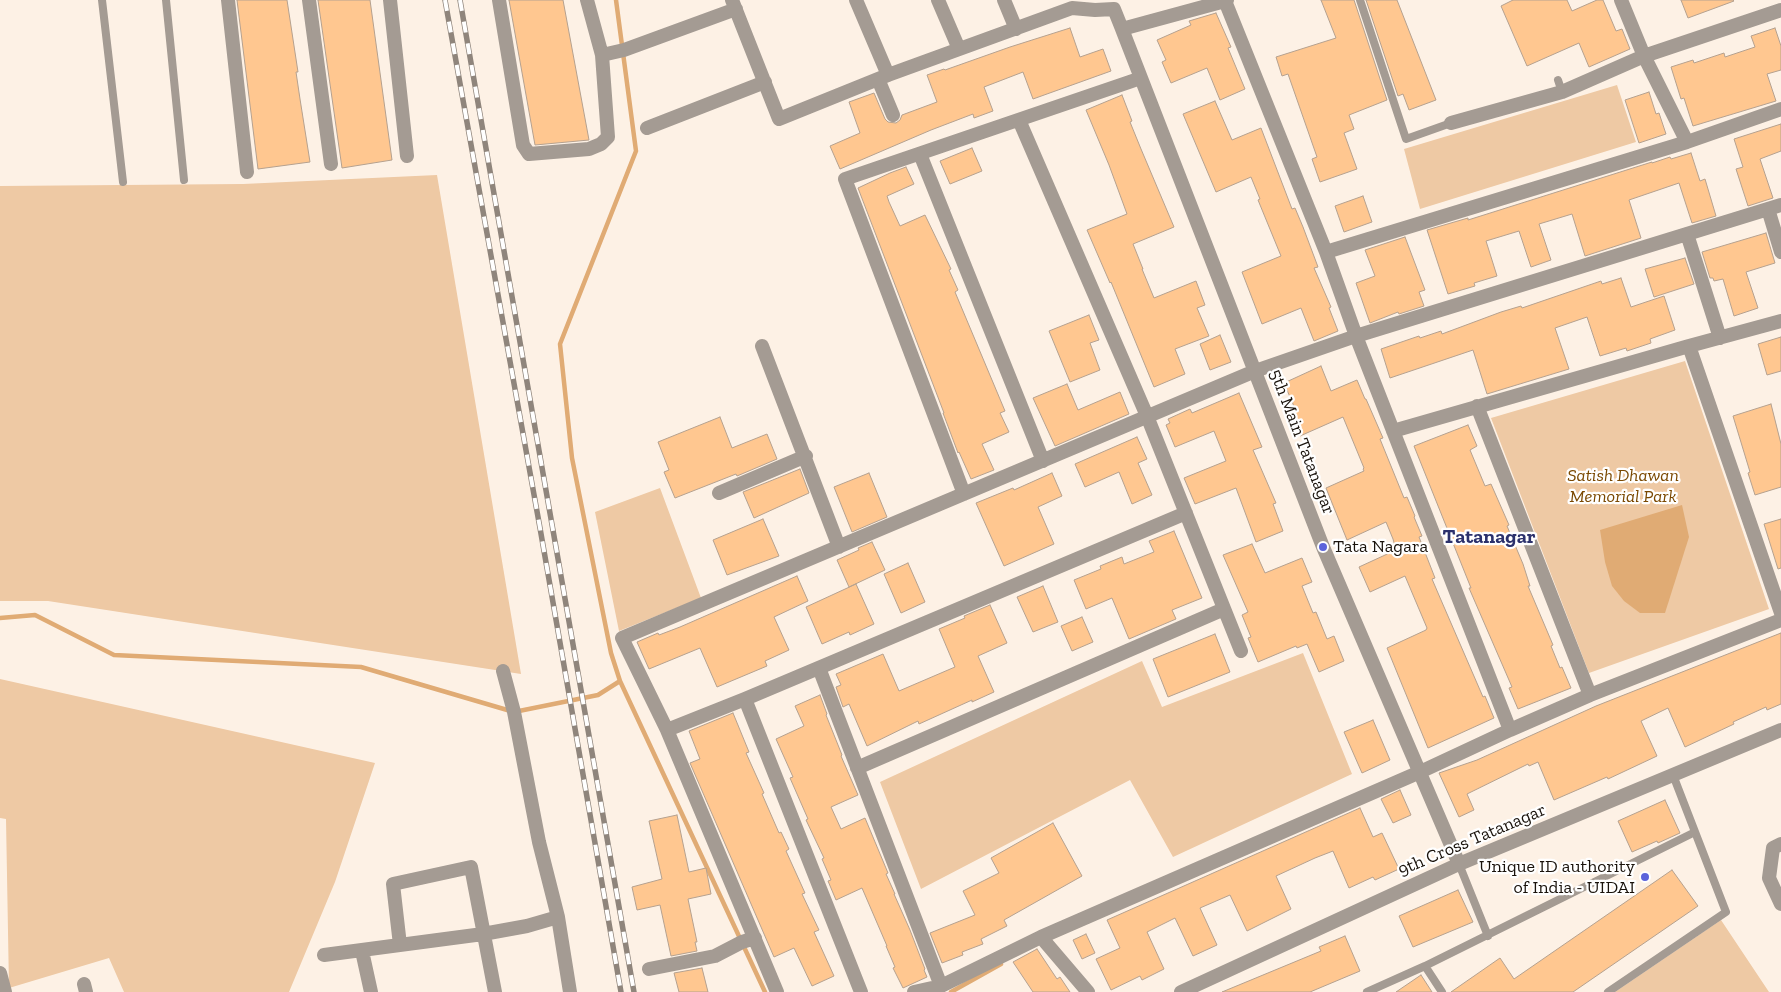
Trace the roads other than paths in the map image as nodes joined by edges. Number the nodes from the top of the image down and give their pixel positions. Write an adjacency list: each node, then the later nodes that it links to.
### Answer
1 (102, 0): 37 (lane)
2 (166, 0): 36 (lane)
3 (228, 0): 35 (street)
4 (309, 0): 34 (street)
5 (390, 0): 33 (street)
6 (499, 0): 21 (street)
7 (587, 0): 21 (street)
8 (856, 0): 23 (street)
9 (938, 0): 20 (street)
10 (1004, 0): 18 (street)
11 (1360, 0): 29 (lane)
12 (1621, 0): 22 (street)
13 (1226, 1): 19 (street); 40 (street)
14 (1070, 4): 15 (street); 18 (street)
15 (1112, 4): 19 (street, 5th Main Tatanagar)
16 (734, 5): 21 (street); 25 (street)
17 (1781, 10): 22 (street)
18 (1016, 29): 20 (street)
19 (1122, 29): 24 (street, 5th Main Tatanagar)
20 (959, 49): 23 (street)
21 (602, 55)
22 (1644, 56): 29 (street); 31 (street)
23 (883, 77): 25 (street); 27 (street)
24 (1141, 78): 28 (street); 47 (street, 5th Main Tatanagar)
25 (764, 82): 30 (street)
26 (1781, 109): 31 (street)
27 (893, 115)
28 (1019, 120): 32 (street); 49 (street)
29 (1451, 123)
30 (647, 128)
31 (1687, 142): 40 (street)
32 (920, 154): 52 (street); 54 (street)
33 (407, 156)
34 (331, 164)
35 (247, 172)
36 (184, 180)
37 (123, 182)
38 (1774, 207): 39 (street); 41 (street)
39 (1687, 234): 43 (street); 44 (street)
40 (1326, 252): 43 (street)
41 (1781, 252)
42 (1781, 321): 44 (street)
43 (1356, 336): 47 (street); 50 (street)
44 (1720, 338): 46 (street)
45 (762, 346): 51 (street)
46 (1689, 346): 48 (street); 58 (street)
47 (1255, 371): 49 (street); 69 (street, 5th Main Tatanagar)
48 (1477, 406): 50 (street); 63 (street)
49 (1148, 416): 52 (street); 55 (street)
50 (1393, 431): 66 (street)
51 (806, 456): 53 (street); 56 (street)
52 (1042, 461): 54 (street)
53 (719, 493)
54 (964, 494): 56 (street)
55 (1186, 513): 57 (street); 61 (street)
56 (839, 547): 65 (street)
57 (1224, 609): 60 (street); 68 (street)
58 (1781, 613)
59 (1781, 620): 63 (street)
60 (1240, 651)
61 (819, 668): 64 (street); 68 (street)
62 (503, 671): 75 (street)
63 (1590, 695): 66 (street)
64 (745, 699): 65 (street); 92 (street)
65 (667, 730): 79 (street)
66 (1510, 730): 69 (street)
67 (1781, 730): 70 (street, 9th Cross Tatanagar)
68 (857, 768): 86 (street)
69 (1420, 772): 73 (street, 5th Main Tatanagar); 78 (street)
70 (1673, 775): 71 (lane); 73 (street, 9th Cross Tatanagar)
71 (1695, 832): 77 (lane); 98 (lane)
72 (1781, 844): 74 (street)
73 (1459, 864): 77 (lane); 95 (street, 9th Cross Tatanagar)
74 (1781, 904)
75 (558, 917): 76 (street); 90 (street)
76 (483, 934): 80 (street); 80 (street); 89 (street)
77 (1488, 936): 83 (lane)
78 (1041, 937): 86 (street); 94 (street)
79 (754, 938): 84 (street); 91 (street)
80 (400, 945): 81 (street)
81 (362, 950): 82 (street); 88 (street)
82 (324, 955)
83 (1425, 966): 96 (lane); 97 (lane)
84 (649, 969)
85 (0, 973): 87 (street)
86 (941, 986): 93 (street)
87 (5, 992)
88 (371, 992)
89 (495, 992)
90 (570, 992)
91 (777, 992)
92 (861, 992)
93 (914, 992)
94 (1088, 992)
95 (1181, 992)
96 (1367, 992)
97 (1442, 992)
98 (1608, 992)

